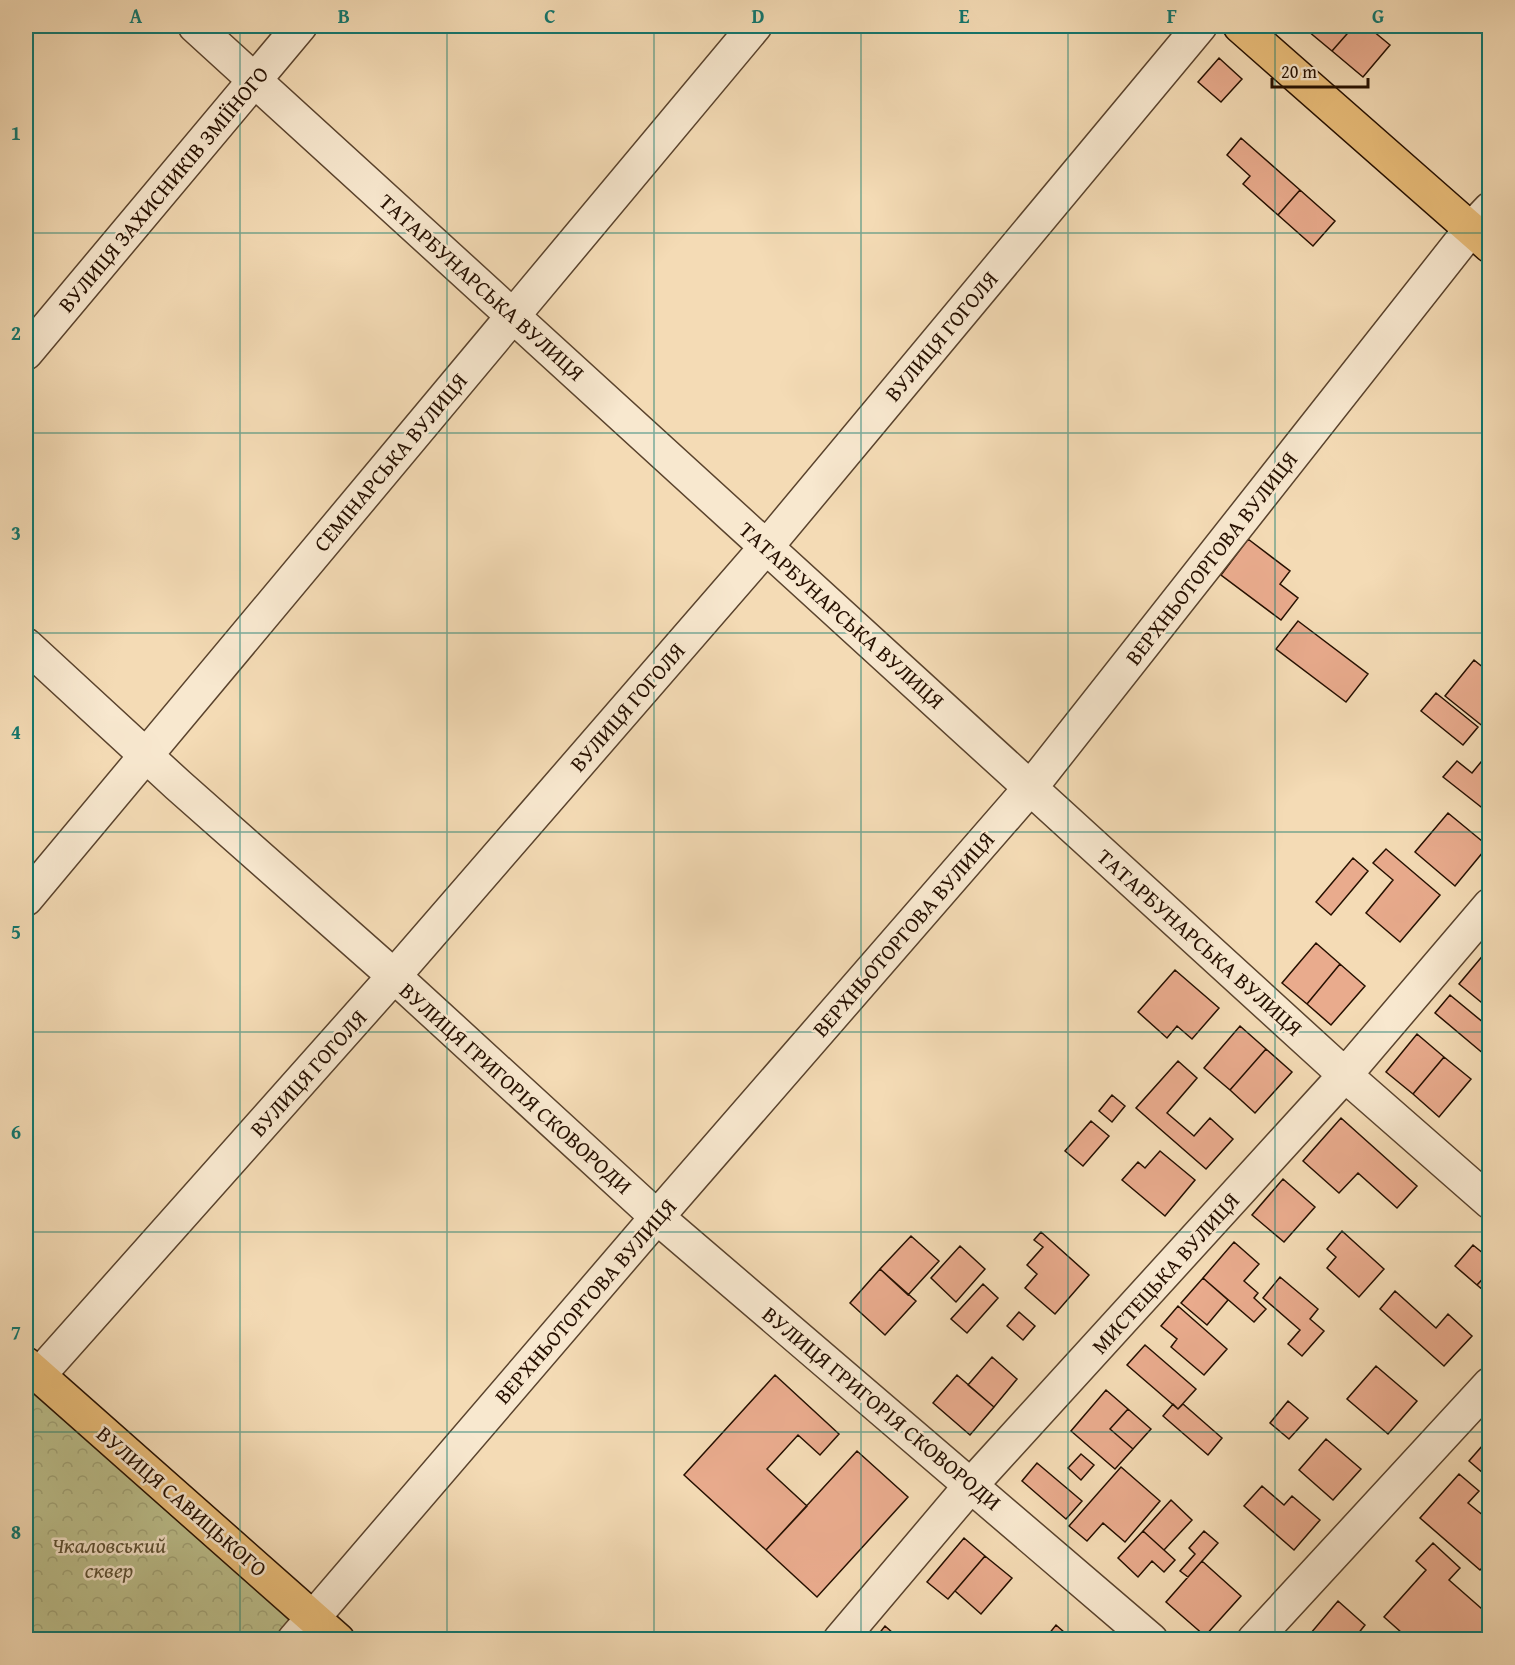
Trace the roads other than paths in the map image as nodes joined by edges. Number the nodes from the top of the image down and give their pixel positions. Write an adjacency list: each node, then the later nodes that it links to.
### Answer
1 (195, 26): 6 (street, ТАТАРБУНАРСЬКА ВУЛИЦЯ)
2 (300, 26): 6 (street, ВУЛИЦЯ ЗАХИСНИКІВ ЗМІЇНОГО)
3 (755, 26): 8 (street, СЕМІНАРСЬКА ВУЛИЦЯ)
4 (1200, 26): 10 (street, ВУЛИЦЯ ГОГОЛЯ)
5 (1240, 26): 7 (main road)
6 (254, 80): 8 (street, ТАТАРБУНАРСЬКА ВУЛИЦЯ); 9 (street, ВУЛИЦЯ ЗАХИСНИКІВ ЗМІЇНОГО)
7 (1483, 228): 13 (street, ВЕРХНЬОТОРГОВА ВУЛИЦЯ)
8 (512, 315): 10 (street, ТАТАРБУНАРСЬКА ВУЛИЦЯ); 12 (street, СЕМІНАРСЬКА ВУЛИЦЯ)
9 (26, 353)
10 (767, 546): 13 (street, ТАТАРБУНАРСЬКА ВУЛИЦЯ); 16 (street, ВУЛИЦЯ ГОГОЛЯ)
11 (26, 645): 12 (street, ВУЛИЦЯ ГРИГОРІЯ СКОВОРОДИ)
12 (145, 755): 14 (street, СЕМІНАРСЬКА ВУЛИЦЯ); 16 (street, ВУЛИЦЯ ГРИГОРІЯ СКОВОРОДИ)
13 (1031, 787): 17 (street, ТАТАРБУНАРСЬКА ВУЛИЦЯ); 19 (street, ВЕРХНЬОТОРГОВА ВУЛИЦЯ)
14 (26, 899)
15 (1490, 905): 17 (street, МИСТЕЦЬКА ВУЛИЦЯ)
16 (394, 976): 19 (street, ВУЛИЦЯ ГРИГОРІЯ СКОВОРОДИ); 20 (street, ВУЛИЦЯ ГОГОЛЯ)
17 (1345, 1075): 18 (street, ТАТАРБУНАРСЬКА ВУЛИЦЯ); 22 (street, МИСТЕЦЬКА ВУЛИЦЯ)
18 (1490, 1203)
19 (657, 1217): 22 (street, ВУЛИЦЯ ГРИГОРІЯ СКОВОРОДИ); 23 (street, ВЕРХНЬОТОРГОВА ВУЛИЦЯ)
20 (32, 1370): 23 (main road, ВУЛИЦЯ САВИЦЬКОГО)
21 (1490, 1384): 27 (street)
22 (972, 1484): 25 (street, МИСТЕЦЬКА ВУЛИЦЯ); 26 (street, ВУЛИЦЯ ГРИГОРІЯ СКОВОРОДИ)
23 (304, 1628): 24 (main road, ВУЛИЦЯ САВИЦЬКОГО)
24 (338, 1640)
25 (840, 1640)
26 (1151, 1640)
27 (1254, 1640)

